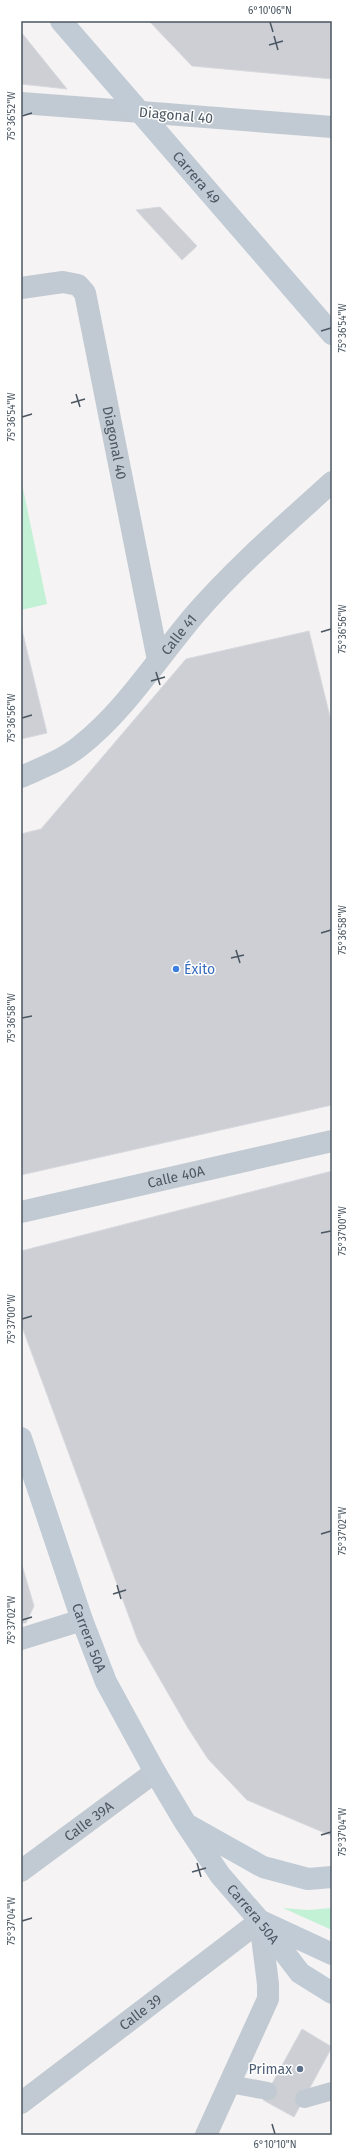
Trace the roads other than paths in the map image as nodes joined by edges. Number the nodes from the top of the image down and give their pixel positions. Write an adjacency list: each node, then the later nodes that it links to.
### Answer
1 (62, 21): 3 (main road, Carrera 49)
2 (21, 103): 3 (street, Diagonal 40)
3 (141, 112): 4 (street, Diagonal 40); 6 (main road, Carrera 49)
4 (332, 127)
5 (21, 288): 8 (street, Diagonal 40)
6 (332, 334)
7 (332, 482): 8 (street, Calle 41)
8 (158, 660): 9 (street, Calle 41)
9 (21, 777)
10 (332, 1141): 11 (street, Calle 40A)
11 (21, 1212)
12 (21, 1438): 13 (main road, Carrera 50A)
13 (82, 1620): 14 (street); 15 (main road, Carrera 50A)
14 (21, 1639)
15 (155, 1772): 16 (main road, Carrera 50A); 17 (street, Calle 39A)
16 (186, 1824): 18 (main road); 19 (main road, Carrera 50A)
17 (21, 1871)
18 (332, 1877)
19 (260, 1921): 20 (main road); 21 (main road, Carrera 50A); 22 (street); 26 (street, Calle 39)
20 (332, 1954)
21 (332, 1993)
22 (229, 2084): 23 (lane); 27 (street)
23 (268, 2091)
24 (332, 2091): 25 (lane)
25 (304, 2099)
26 (21, 2103)
27 (206, 2135)

